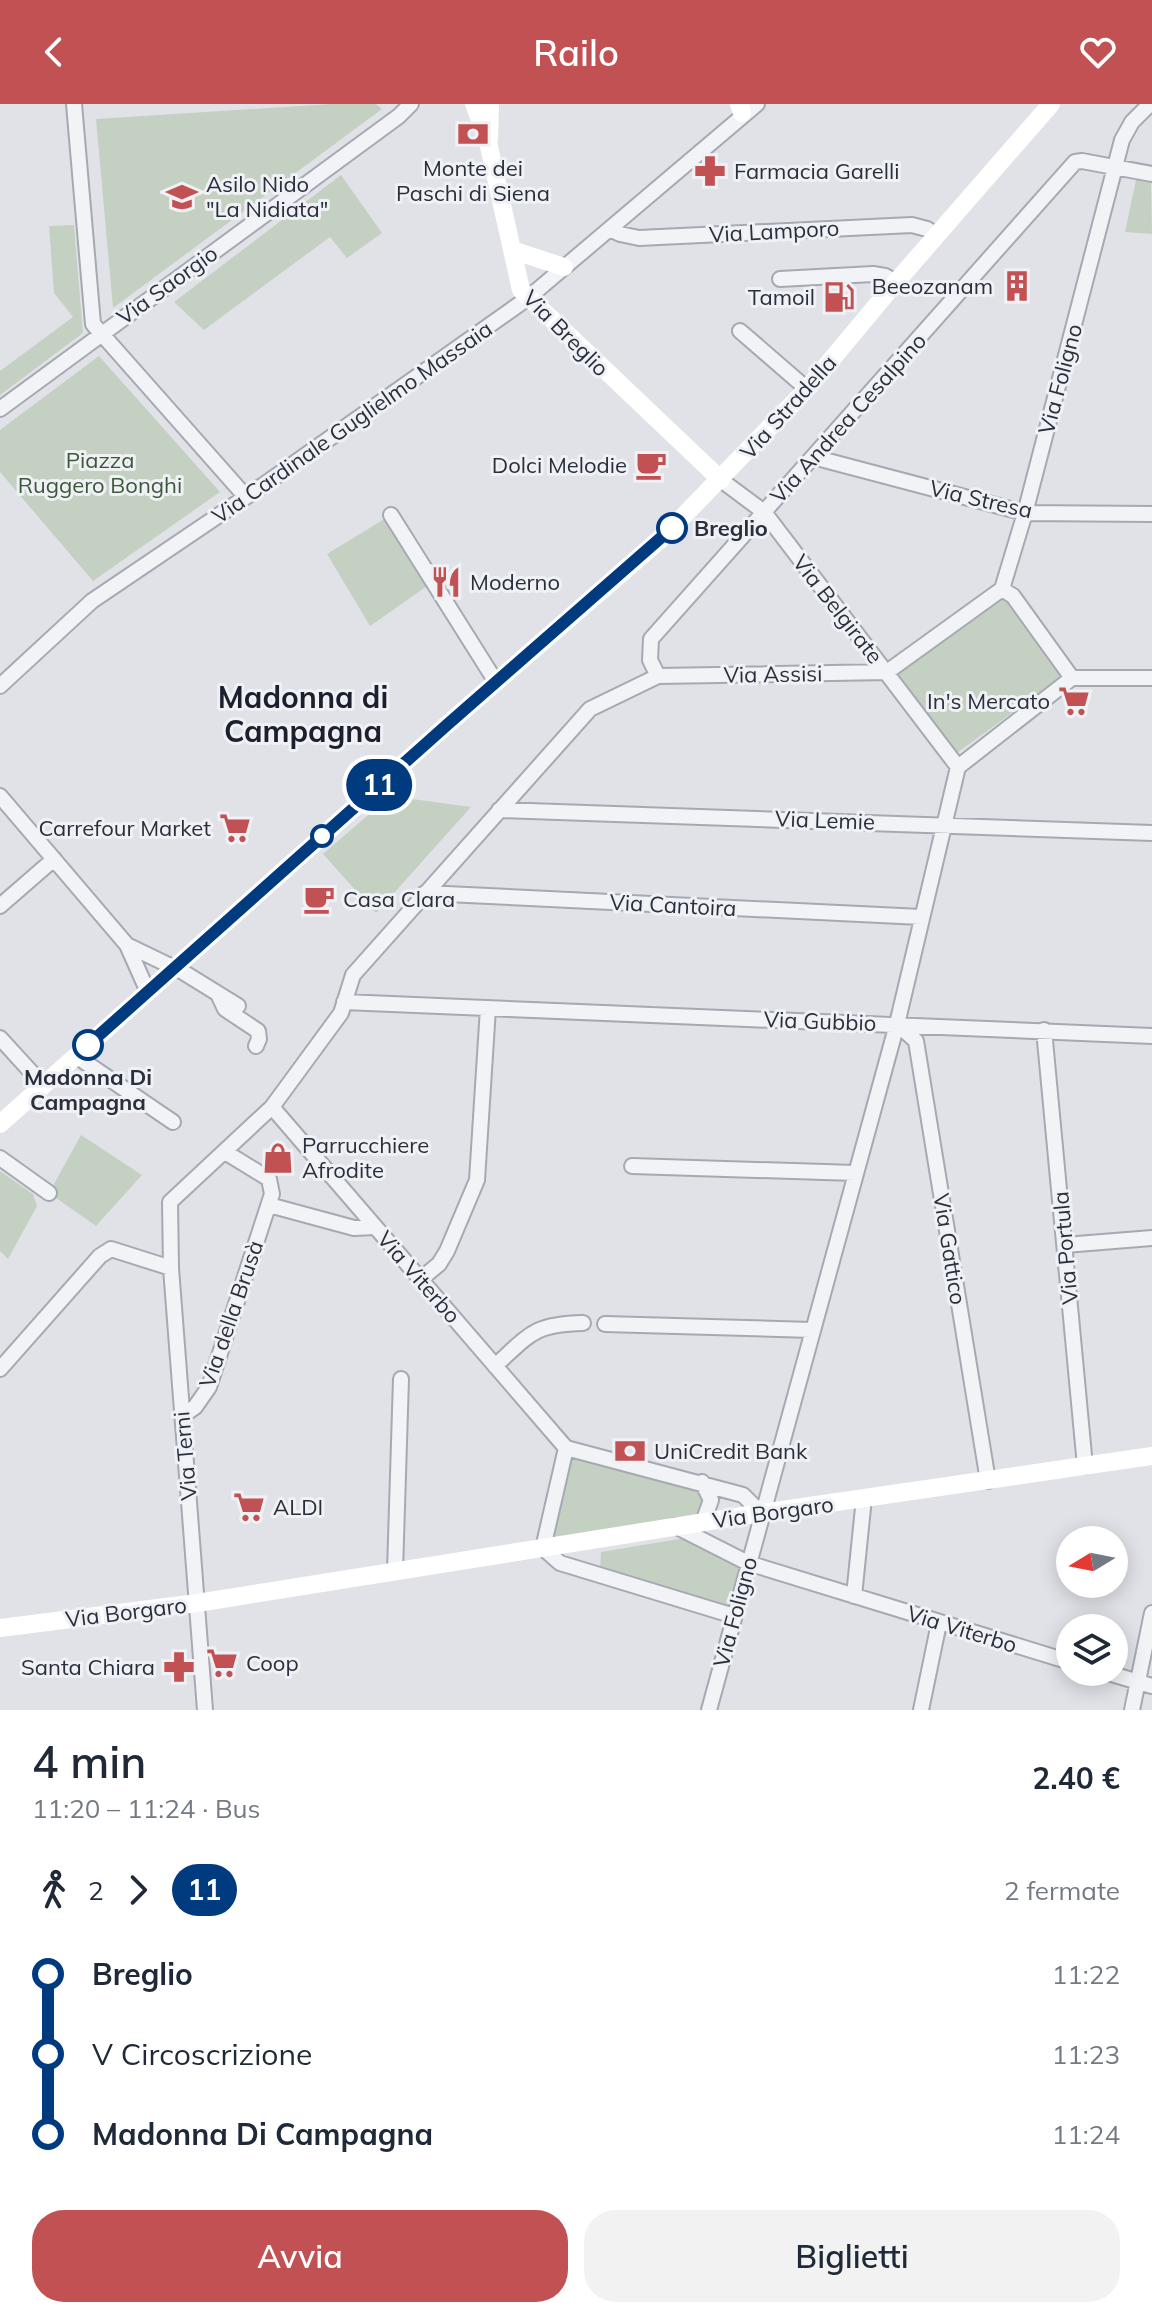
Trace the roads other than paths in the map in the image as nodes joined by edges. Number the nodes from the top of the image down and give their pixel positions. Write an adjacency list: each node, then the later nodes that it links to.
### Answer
1 (74, 104): 19 (street)
2 (411, 104): 19 (street, Via Saorgio)
3 (474, 104): 8 (street, Via Breglio)
4 (490, 104): 8 (street, Via Breglio)
5 (1051, 104): 12 (street, Via Stradella)
6 (1150, 104): 9 (street, Via Foligno)
7 (744, 109): 11 (street, Via Cardinale Guglielmo Massaia)
8 (488, 142): 13 (street, Via Breglio)
9 (1116, 169): 10 (street); 22 (street, Via Andrea Cesalpino); 26 (street, Via Foligno)
10 (1152, 174)
11 (610, 229): 12 (street, Via Lamporo); 14 (street, Via Cardinale Guglielmo Massaia)
12 (937, 235): 16 (street, Via Stradella)
13 (512, 250): 14 (street); 17 (street, Via Breglio)
14 (564, 267): 17 (street, Via Cardinale Guglielmo Massaia)
15 (780, 279): 16 (street)
16 (896, 282): 20 (street, Via Stradella)
17 (528, 298): 23 (street, Via Breglio); 24 (street, Via Cardinale Guglielmo Massaia)
18 (740, 331): 20 (street)
19 (101, 333): 21 (street, Via Saorgio); 24 (street)
20 (807, 389): 23 (street, Via Stradella)
21 (0, 409)
22 (813, 457): 25 (street, Via Andrea Cesalpino); 26 (street, Via Stresa)
23 (721, 480): 25 (street, Via Belgirate); 34 (street, Via Stradella)
24 (246, 497): 35 (street, Via Cardinale Guglielmo Massaia)
25 (764, 512): 30 (street, Via Belgirate); 31 (street, Via Andrea Cesalpino)
26 (1025, 513): 27 (street, Via Stresa); 29 (street, Via Foligno)
27 (1152, 514)
28 (391, 515): 34 (street)
29 (1002, 589): 30 (street); 32 (street)
30 (887, 672): 31 (street, Via Assisi); 36 (street, Via Belgirate)
31 (658, 676): 38 (street)
32 (1072, 678): 33 (street); 36 (street)
33 (1152, 678)
34 (496, 682): 46 (street, Via Stradella)
35 (0, 686)
36 (958, 767): 39 (street, Via Foligno)
37 (0, 796): 41 (street)
38 (499, 810): 39 (street, Via Lemie); 42 (street)
39 (946, 824): 40 (street, Via Lemie); 44 (street, Via Foligno)
40 (1152, 833)
41 (54, 859): 43 (street); 45 (street)
42 (425, 893): 44 (street, Via Cantoira); 49 (street)
43 (0, 906)
44 (921, 917): 52 (street, Via Foligno)
45 (127, 945): 46 (street); 47 (street)
46 (175, 968): 47 (street, Via Stradella); 48 (street)
47 (148, 992): 57 (street, Via Stradella)
48 (218, 993): 50 (street); 56 (street)
49 (344, 1002): 51 (street, Via Gubbio); 59 (street)
50 (238, 1006)
51 (488, 1008): 52 (street, Via Gubbio); 72 (street)
52 (897, 1024): 53 (street, Via Gubbio); 65 (street, Via Foligno); 83 (street, Via Gattico)
53 (1044, 1030): 54 (street, Via Gubbio); 70 (street, Via Portula)
54 (1152, 1036)
55 (0, 1038): 58 (street)
56 (256, 1046)
57 (76, 1056): 58 (street, Via Stradella); 60 (street)
58 (43, 1085): 61 (street, Via Stradella)
59 (272, 1107): 62 (street); 68 (street, Via Viterbo)
60 (173, 1122)
61 (0, 1124)
62 (225, 1152): 67 (street); 71 (street, Via Terni)
63 (0, 1158): 66 (street)
64 (632, 1166): 65 (street)
65 (855, 1173): 75 (street, Via Foligno)
66 (49, 1193)
67 (269, 1205): 68 (street); 79 (street, Via della Brusà)
68 (375, 1227): 72 (street, Via Viterbo)
69 (1152, 1238): 70 (street)
70 (1065, 1245): 82 (street, Via Portula)
71 (171, 1268): 77 (street); 79 (street, Via Terni)
72 (421, 1279): 76 (street, Via Viterbo)
73 (583, 1323): 76 (street)
74 (605, 1324): 75 (street)
75 (812, 1330): 86 (street, Via Foligno)
76 (495, 1366): 80 (street, Via Viterbo)
77 (0, 1369)
78 (401, 1379): 91 (street)
79 (182, 1416): 93 (street, Via Terni)
80 (566, 1448): 84 (street); 89 (street)
81 (1152, 1456): 82 (street, Via Borgaro)
82 (1085, 1466): 83 (street, Via Borgaro)
83 (988, 1481): 85 (street, Via Borgaro)
84 (702, 1482): 86 (street); 87 (street)
85 (864, 1498): 86 (street, Via Borgaro); 92 (street)
86 (761, 1513): 87 (street, Via Borgaro); 90 (street, Via Foligno)
87 (703, 1522): 88 (street, Via Borgaro)
88 (675, 1526): 89 (street, Via Borgaro); 90 (street, Via Viterbo)
89 (543, 1548): 91 (street, Via Borgaro); 95 (street)
90 (748, 1563): 92 (street, Via Viterbo); 95 (street, Via Foligno)
91 (395, 1571): 93 (street, Via Borgaro)
92 (854, 1596): 96 (street, Via Viterbo)
93 (197, 1603): 97 (street, Via Borgaro); 100 (street, Via Terni)
94 (1152, 1613): 99 (street)
95 (734, 1616): 101 (street, Via Foligno)
96 (939, 1623): 98 (street, Via Viterbo); 102 (street)
97 (0, 1628)
98 (1056, 1658)
99 (1145, 1684): 103 (street)
100 (205, 1710)
101 (709, 1710)
102 (921, 1710)
103 (1132, 1710)

